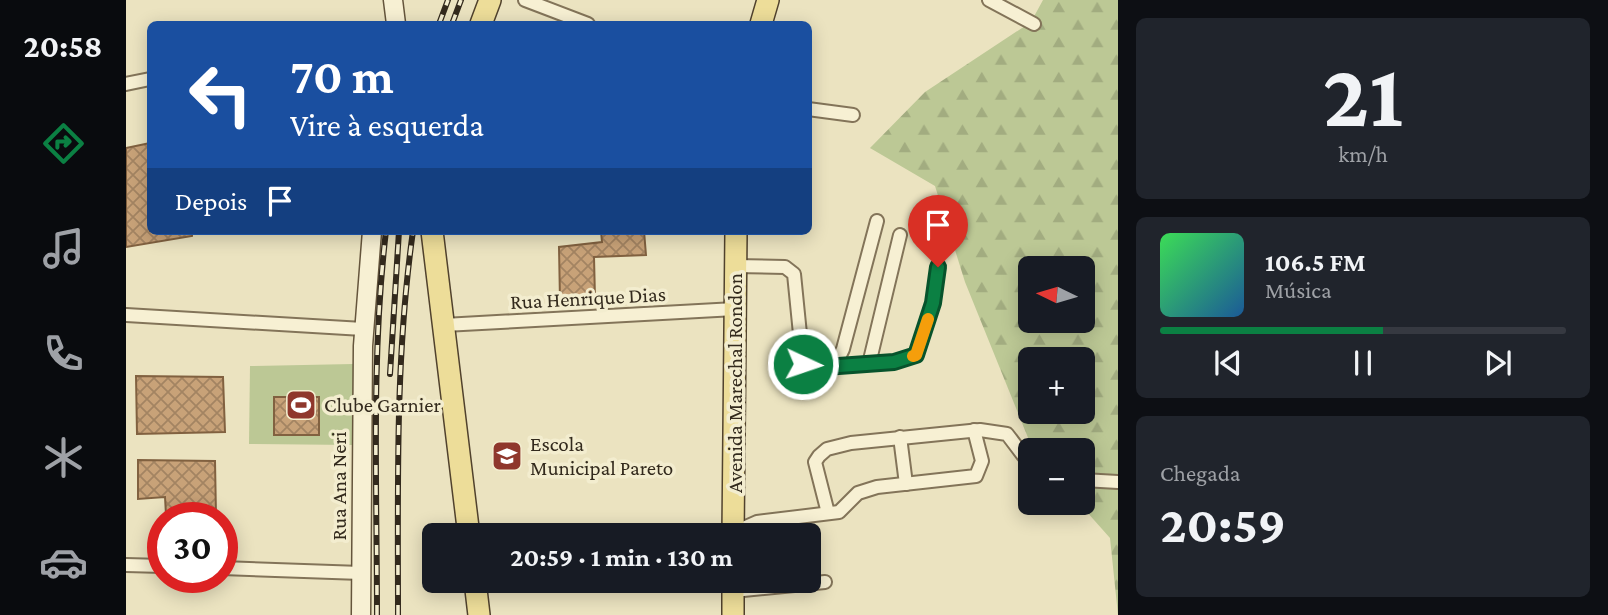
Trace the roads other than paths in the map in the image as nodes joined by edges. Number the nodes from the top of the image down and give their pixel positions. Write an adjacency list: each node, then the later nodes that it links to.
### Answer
1 (393, 0): 6 (main road)
2 (490, 0): 7 (main road)
3 (525, 0): 8 (street)
4 (768, 0): 9 (main road)
5 (989, 0): 10 (street)
6 (396, 21)
7 (482, 21)
8 (580, 21)
9 (762, 21)
10 (1034, 24)
11 (147, 80): 12 (street)
12 (126, 84)
13 (812, 110): 14 (street)
14 (853, 115)
15 (877, 221): 27 (street)
16 (372, 235): 25 (main road, Rua Ana Neri)
17 (433, 235): 24 (main road)
18 (736, 235): 20 (main road, Avenida Marechal Rondon)
19 (900, 235): 26 (street)
20 (736, 266): 22 (main road, Avenida Marechal Rondon); 27 (street)
21 (938, 267): 26 (street)
22 (735, 309): 24 (street, Rua Henrique Dias); 36 (main road, Avenida Marechal Rondon)
23 (126, 315): 25 (street)
24 (444, 325): 35 (main road)
25 (363, 329): 41 (main road, Rua Ana Neri)
26 (869, 364): 27 (street)
27 (835, 366)
28 (974, 430): 29 (street); 30 (street); 33 (street)
29 (900, 437): 33 (street); 34 (street)
30 (1018, 448)
31 (1095, 481): 32 (street)
32 (1118, 482)
33 (906, 484): 34 (street)
34 (828, 513): 37 (street)
35 (467, 523)
36 (731, 523)
37 (755, 523)
38 (126, 565): 39 (street)
39 (147, 566)
40 (238, 569): 41 (street)
41 (361, 573): 46 (main road, Rua Ana Neri)
42 (821, 582): 43 (street)
43 (825, 582)
44 (476, 593): 47 (main road)
45 (733, 593): 48 (main road)
46 (361, 615)
47 (479, 615)
48 (733, 615)

